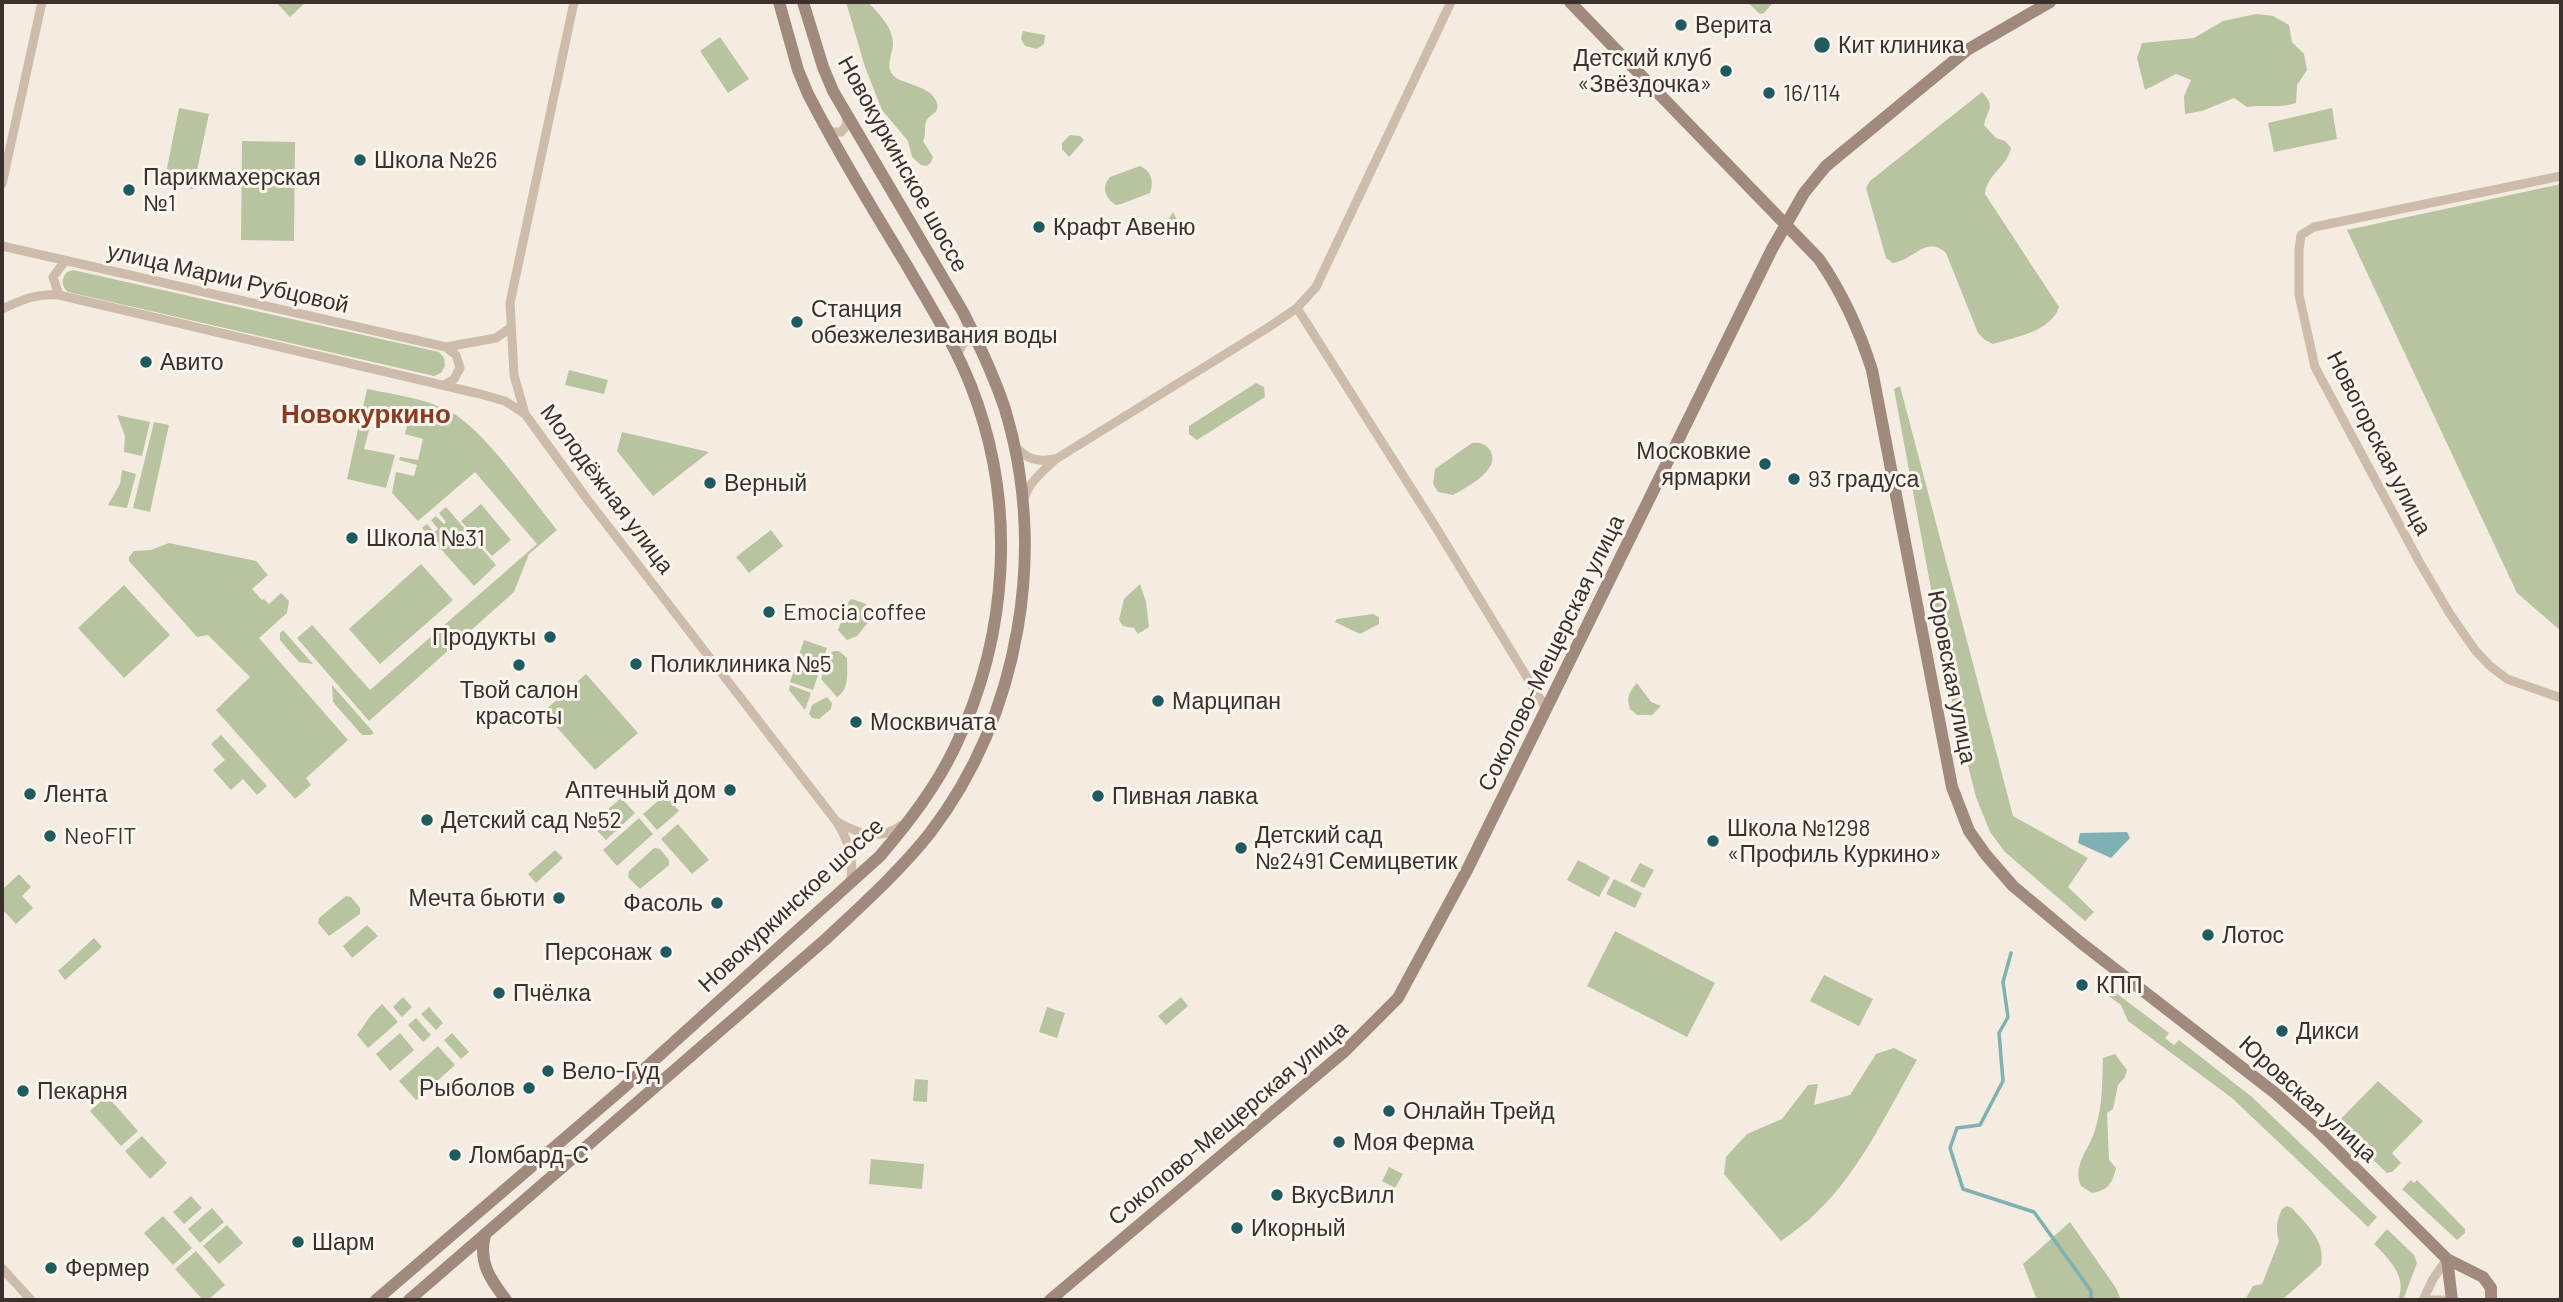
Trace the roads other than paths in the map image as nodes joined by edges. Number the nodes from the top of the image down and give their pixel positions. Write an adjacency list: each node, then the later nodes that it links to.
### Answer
1 (42, 2): 11 (street)
2 (574, 2): 18 (street, Молодёжная улица)
3 (779, 2): 9 (street, Новокуркинское шоссе)
4 (803, 2): 8 (street, Новокуркинское шоссе)
5 (1451, 2): 16 (street)
6 (1570, 2): 12 (street, Юровская улица)
7 (2050, 2): 12 (street, Соколово-Мещерская улица)
8 (846, 113): 9 (street); 19 (street, Новокуркинское шоссе)
9 (824, 125): 21 (street, Новокуркинское шоссе)
10 (2561, 176): 27 (street, Новогорская улица)
11 (2, 184)
12 (1786, 223): 28 (street, Соколово-Мещерская улица); 33 (street, Юровская улица)
13 (2, 246): 14 (street, улица Марии Рубцовой)
14 (65, 261): 15 (street); 20 (street, улица Марии Рубцовой)
15 (59, 295): 17 (street); 22 (street)
16 (1297, 308): 25 (street); 28 (street)
17 (2, 309)
18 (510, 328): 20 (street); 23 (street, Молодёжная улица)
19 (980, 346): 21 (street); 24 (street, Новокуркинское шоссе)
20 (446, 347): 22 (street)
21 (957, 356): 29 (street, Новокуркинское шоссе)
22 (444, 385): 23 (street)
23 (525, 414): 30 (street, Молодёжная улица)
24 (1013, 442): 25 (street); 26 (street, Новокуркинское шоссе)
25 (1056, 459): 26 (street)
26 (1023, 504): 32 (street, Новокуркинское шоссе)
27 (2561, 698)
28 (1547, 710): 41 (street, Соколово-Мещерская улица)
29 (912, 818): 30 (street, Молодёжная улица); 31 (street, Новокуркинское шоссе)
30 (836, 821): 31 (street, Молодёжная улица)
31 (849, 886): 37 (street, Новокуркинское шоссе)
32 (485, 1235): 39 (street, Новокуркинское шоссе); 40 (street)
33 (2447, 1259): 35 (street, Юровская улица); 36 (street); 42 (street)
34 (2, 1268): 38 (street)
35 (2477, 1274): 36 (street); 44 (street)
36 (2450, 1297): 43 (street)
37 (378, 1299)
38 (31, 1300)
39 (409, 1300)
40 (506, 1300)
41 (1050, 1300)
42 (2423, 1300)
43 (2431, 1300)
44 (2491, 1300)

